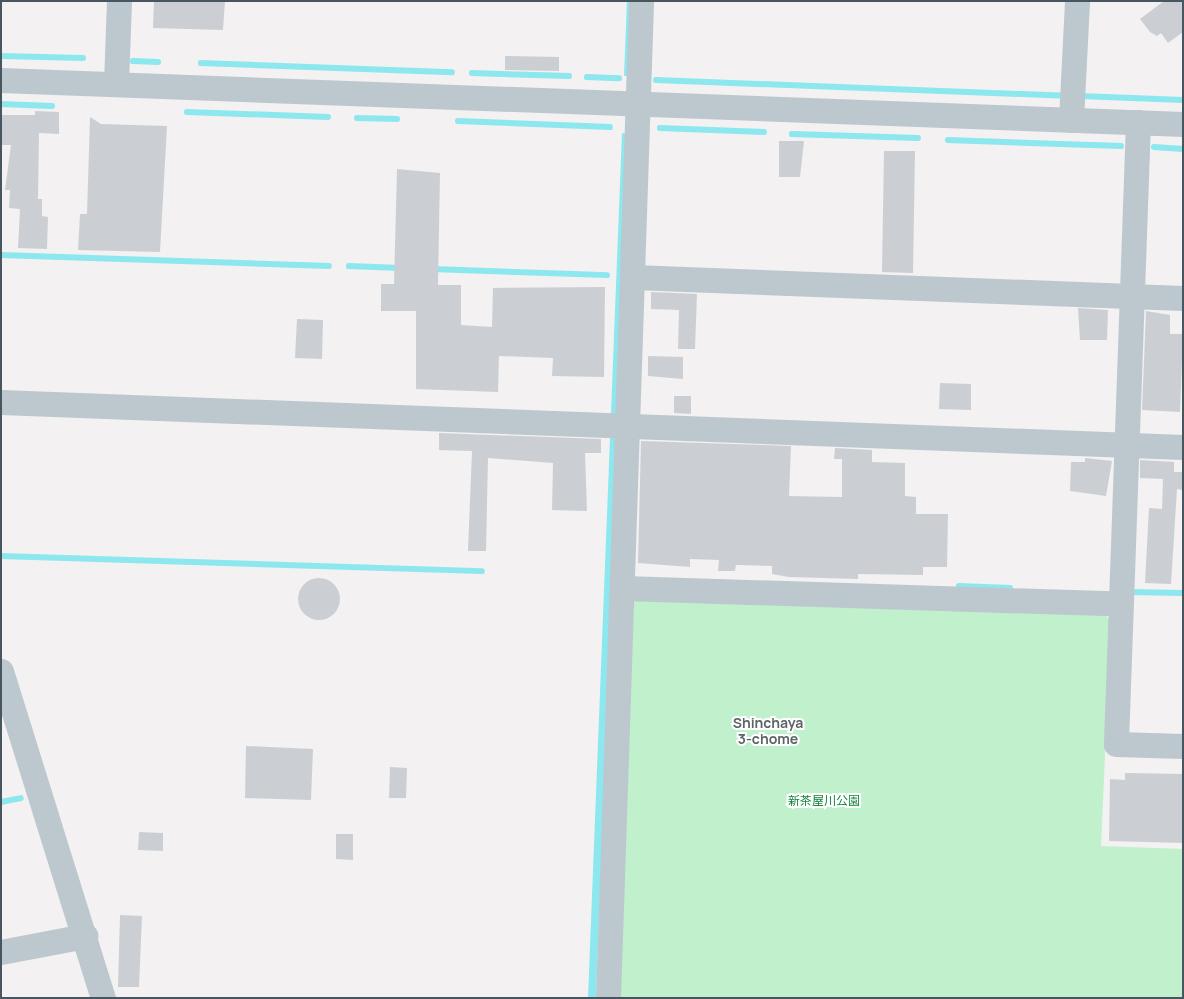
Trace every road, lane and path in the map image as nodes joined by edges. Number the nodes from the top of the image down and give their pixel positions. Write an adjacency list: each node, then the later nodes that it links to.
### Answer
1 (119, 1): 5 (street)
2 (641, 1): 6 (street)
3 (1077, 1): 7 (street)
4 (1, 80): 5 (street)
5 (116, 83): 6 (street)
6 (638, 104): 7 (street); 10 (street)
7 (1071, 120): 8 (street)
8 (1138, 122): 9 (street); 11 (street)
9 (1183, 124)
10 (633, 277): 11 (street); 14 (street)
11 (1131, 296): 12 (street); 15 (street)
12 (1183, 298)
13 (1, 402): 14 (street)
14 (619, 425): 15 (street); 17 (street)
15 (1126, 445): 16 (street); 18 (street)
16 (1183, 447)
17 (624, 588): 18 (street); 24 (street)
18 (1120, 604): 20 (street)
19 (1, 670): 21 (street)
20 (1183, 746)
21 (77, 937): 22 (street); 23 (street)
22 (1, 952)
23 (103, 998)
24 (608, 998)

